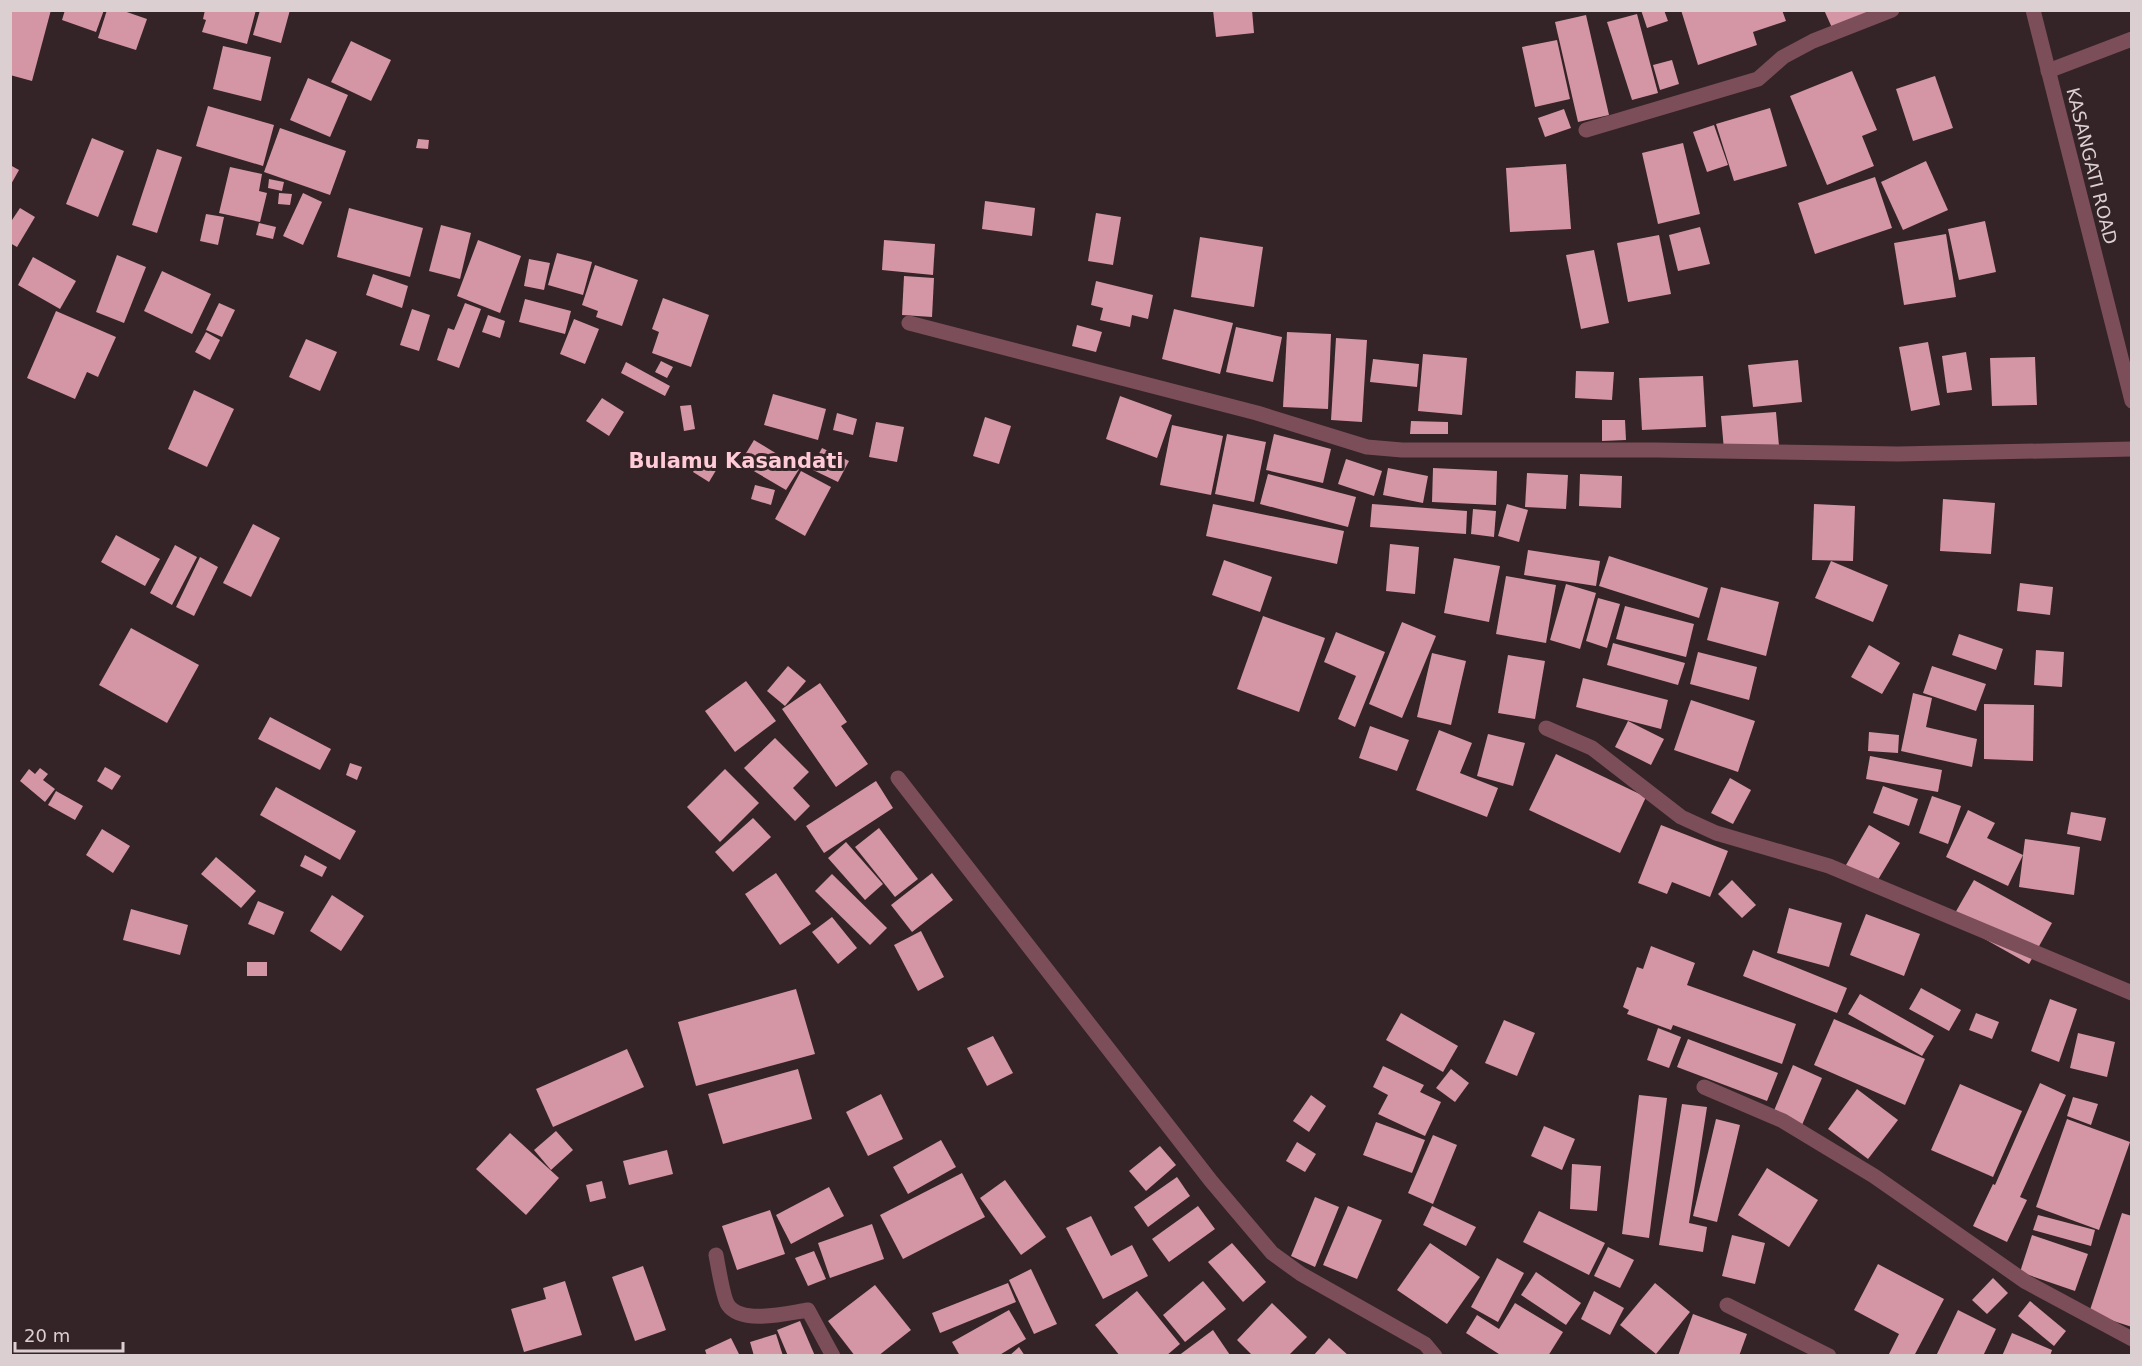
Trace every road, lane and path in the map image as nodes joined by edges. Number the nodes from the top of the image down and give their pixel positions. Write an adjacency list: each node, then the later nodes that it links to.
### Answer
1 (1892, 10): 5 (street)
2 (2033, 10): 4 (street, KASANGATI ROAD)
3 (2132, 39): 4 (street)
4 (2048, 71): 7 (street, KASANGATI ROAD)
5 (1586, 130)
6 (909, 323): 8 (street)
7 (2132, 401)
8 (2132, 449)
9 (1546, 728): 11 (street)
10 (898, 778): 17 (street)
11 (2132, 993)
12 (1704, 1087): 15 (street)
13 (716, 1255): 16 (street)
14 (1727, 1305): 18 (street)
15 (2132, 1339)
16 (833, 1356)
17 (1435, 1356)
18 (1829, 1356)

